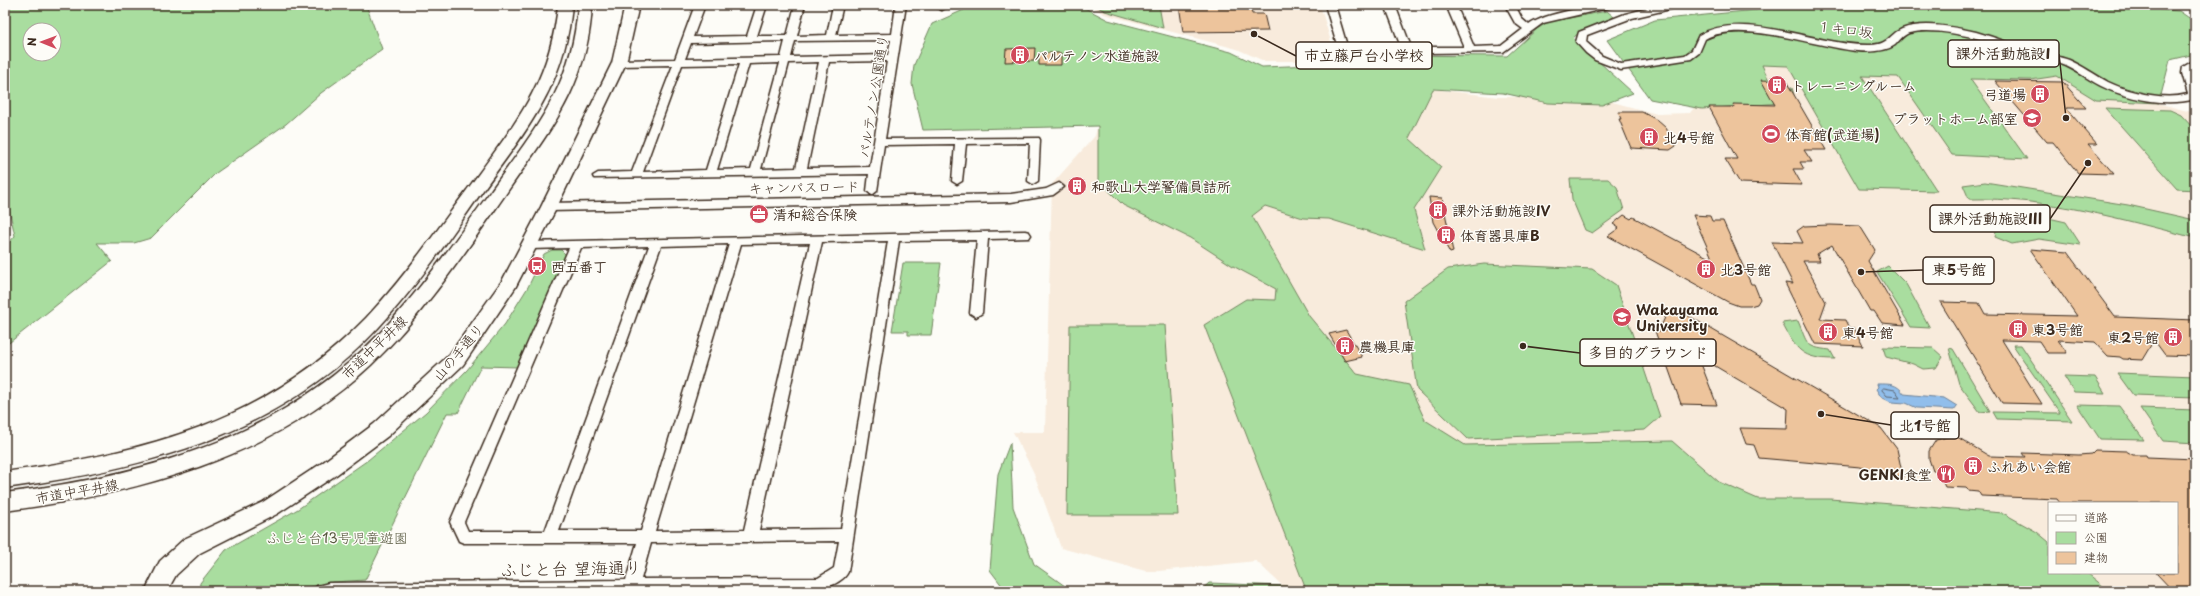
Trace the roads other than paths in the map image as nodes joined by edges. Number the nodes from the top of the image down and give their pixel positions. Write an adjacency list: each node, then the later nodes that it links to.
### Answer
1 (565, 5): 55 (street, 市道中平井線)
2 (585, 5): 56 (street, 市道中平井線)
3 (632, 5): 31 (street, 山の手通り)
4 (700, 5): 23 (street)
5 (762, 5): 22 (street)
6 (800, 5): 20 (street)
7 (838, 5): 21 (street)
8 (901, 5): 19 (street, パルテノン公園通り)
9 (1330, 5): 25 (street)
10 (1390, 5): 25 (street)
11 (1451, 5): 24 (street)
12 (1510, 5): 18 (street)
13 (1609, 5): 17 (street)
14 (1676, 5): 32 (street, １キロ坂)
15 (2131, 5): 16 (street)
16 (2142, 5)
17 (1573, 8): 18 (street)
18 (1528, 28): 24 (street)
19 (896, 37): 21 (street); 26 (street, パルテノン公園通り)
20 (792, 38): 21 (street); 22 (street); 28 (street)
21 (831, 38)
22 (751, 39): 23 (street)
23 (687, 40): 30 (street)
24 (1470, 49): 25 (street)
25 (1406, 50)
26 (893, 58): 27 (street); 34 (street, パルテノン公園通り)
27 (825, 59): 28 (street); 36 (street)
28 (786, 60): 29 (street); 37 (street)
29 (745, 61): 30 (street); 38 (street)
30 (679, 62): 31 (street); 39 (street)
31 (619, 63): 45 (street, 山の手通り)
32 (2195, 63)
33 (961, 141): 34 (street); 41 (street); 42 (street)
34 (880, 142): 35 (street, パルテノン公園通り)
35 (875, 170): 36 (street); 44 (street, パルテノン公園通り)
36 (800, 172): 37 (street)
37 (755, 173): 38 (street)
38 (710, 174): 39 (street)
39 (636, 175): 40 (street)
40 (598, 176)
41 (957, 181)
42 (1033, 181)
43 (1058, 187): 45 (street, キャンパスロード)
44 (872, 191)
45 (549, 207): 52 (street, 山の手通り)
46 (1024, 235): 47 (street)
47 (983, 236): 48 (street); 54 (street)
48 (894, 237): 49 (street); 57 (street)
49 (817, 239): 50 (street); 58 (street)
50 (736, 241): 51 (street); 60 (street)
51 (656, 242): 53 (street); 59 (street)
52 (530, 245): 53 (street); 62 (street, 山の手通り)
53 (576, 245): 59 (street)
54 (976, 312)
55 (5, 480)
56 (5, 502)
57 (846, 535): 58 (street); 61 (street, ふじと台 望海通り)
58 (750, 536): 60 (street)
59 (550, 537): 60 (street)
60 (646, 537): 61 (street)
61 (632, 585): 63 (street, ふじと台 望海通り)
62 (156, 591)
63 (322, 591)

